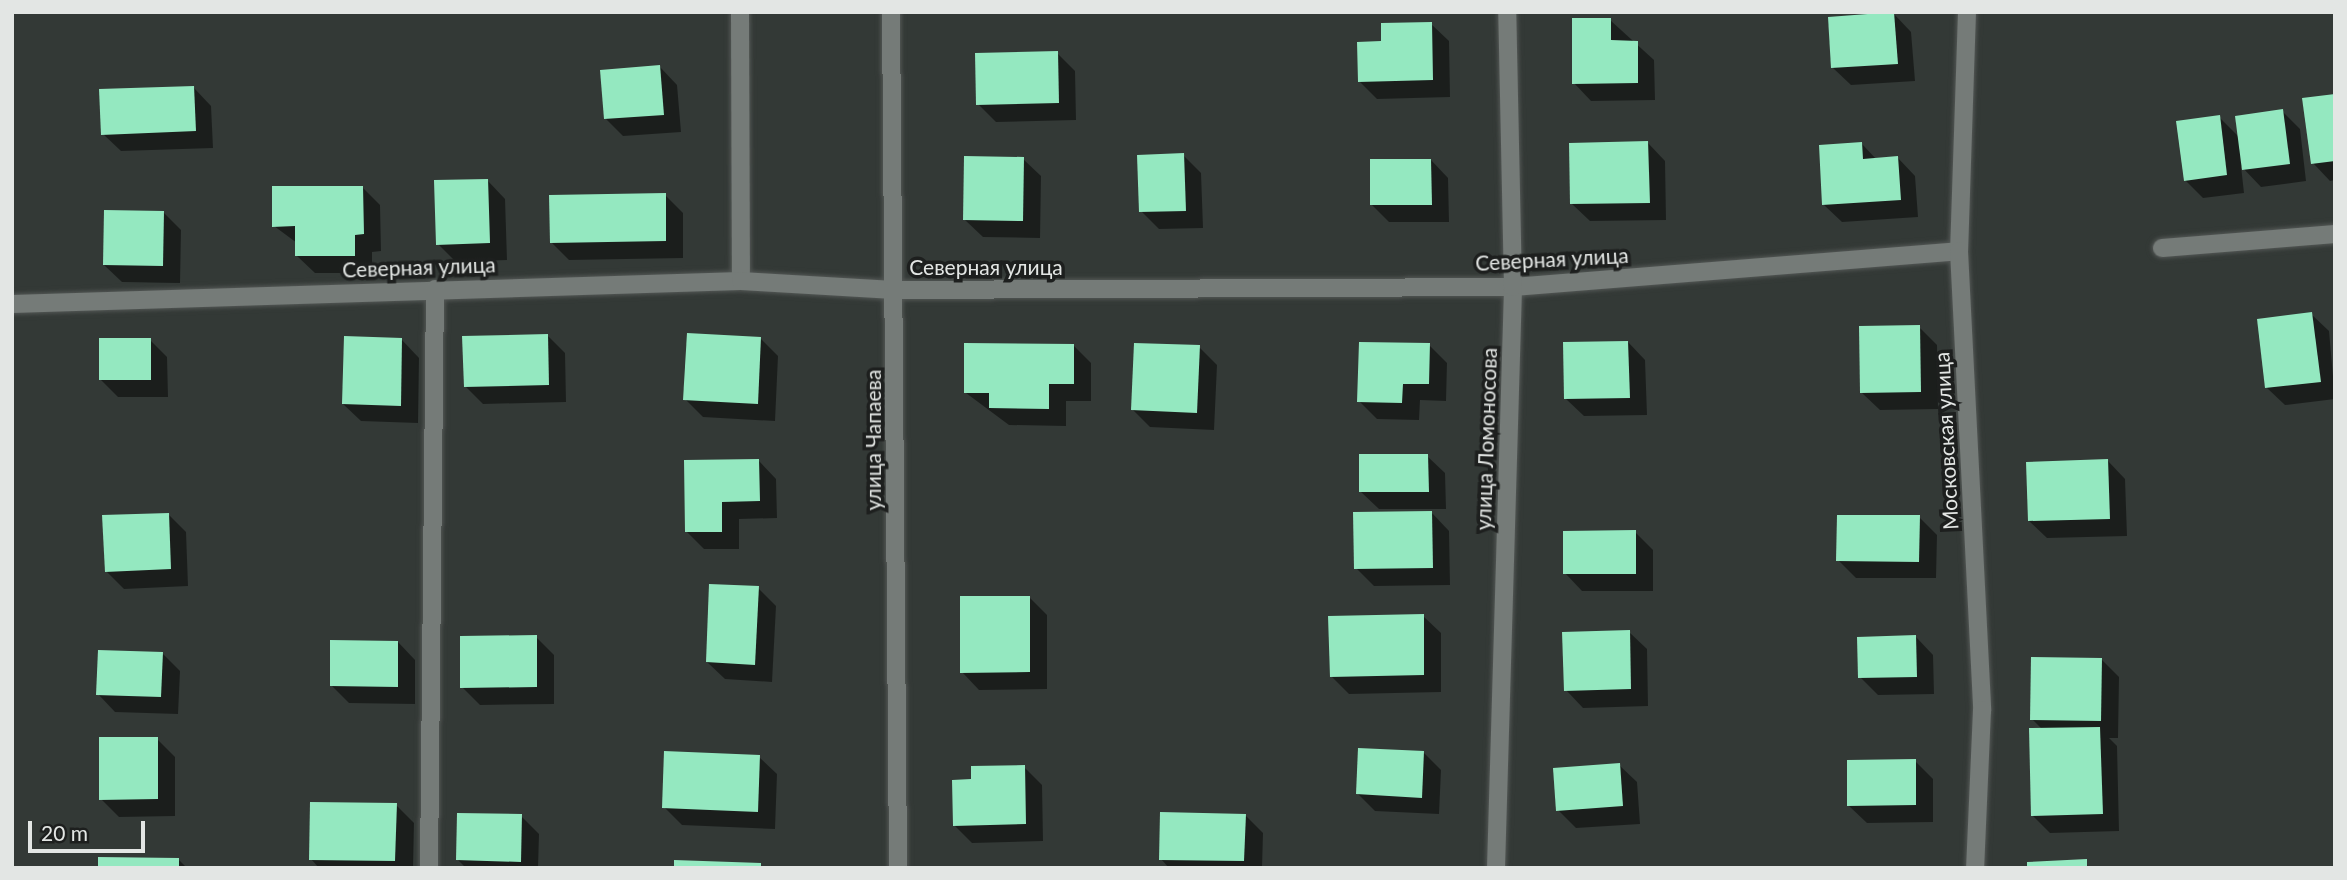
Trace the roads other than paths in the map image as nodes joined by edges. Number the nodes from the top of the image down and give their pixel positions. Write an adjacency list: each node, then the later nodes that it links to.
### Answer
1 (740, 12): 8 (street)
2 (891, 12): 11 (street, улица Чапаева)
3 (1507, 12): 9 (street, улица Ломоносова)
4 (1967, 12): 7 (street, Московская улица)
5 (2335, 234): 6 (street)
6 (2162, 248)
7 (1959, 251): 9 (street, Северная улица); 16 (street, Московская улица)
8 (741, 281): 10 (street, Северная улица); 11 (street, Северная улица)
9 (1513, 287): 11 (street, Северная улица); 15 (street, улица Ломоносова)
10 (435, 289): 12 (street, Северная улица); 13 (street)
11 (894, 290): 14 (street, улица Чапаева)
12 (12, 304)
13 (429, 868)
14 (898, 868)
15 (1496, 868)
16 (1975, 868)

